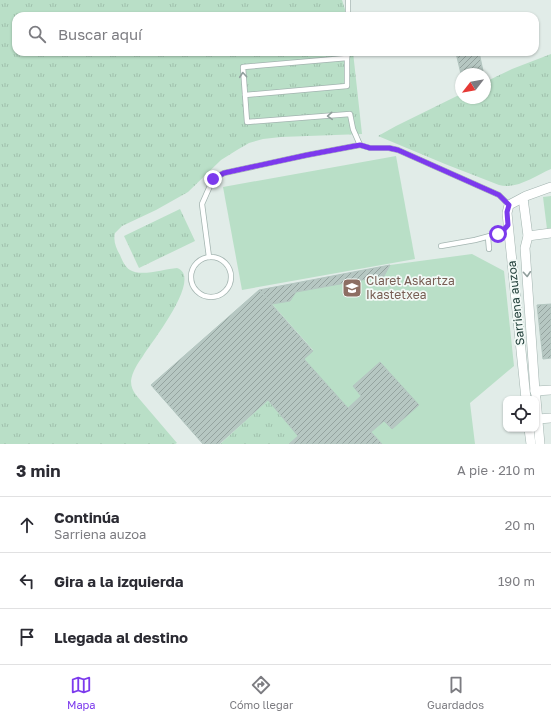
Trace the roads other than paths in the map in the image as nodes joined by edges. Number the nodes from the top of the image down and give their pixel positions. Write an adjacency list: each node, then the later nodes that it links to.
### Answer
1 (348, 0): 2 (lane)
2 (348, 12)
3 (347, 58): 4 (lane); 4 (lane, one-way to 3)
4 (245, 95): 5 (lane, one-way to 4)
5 (360, 145): 8 (lane); 15 (lane)
6 (551, 187): 7 (street)
7 (523, 198): 8 (street); 11 (street)
8 (509, 205): 9 (street, Sarriena auzoa)
9 (508, 225): 12 (lane); 17 (street, Sarriena auzoa)
10 (551, 233): 11 (street)
11 (528, 236): 18 (street, one-way to 18)
12 (488, 237): 13 (lane); 14 (lane)
13 (441, 246)
14 (489, 249)
15 (209, 257): 15 (lane)
16 (551, 390): 18 (street)
17 (526, 396)
18 (536, 396)
19 (551, 418): 20 (street)
20 (539, 419)
21 (529, 432): 23 (street)
22 (539, 432): 24 (street)
23 (531, 444)
24 (540, 444)

